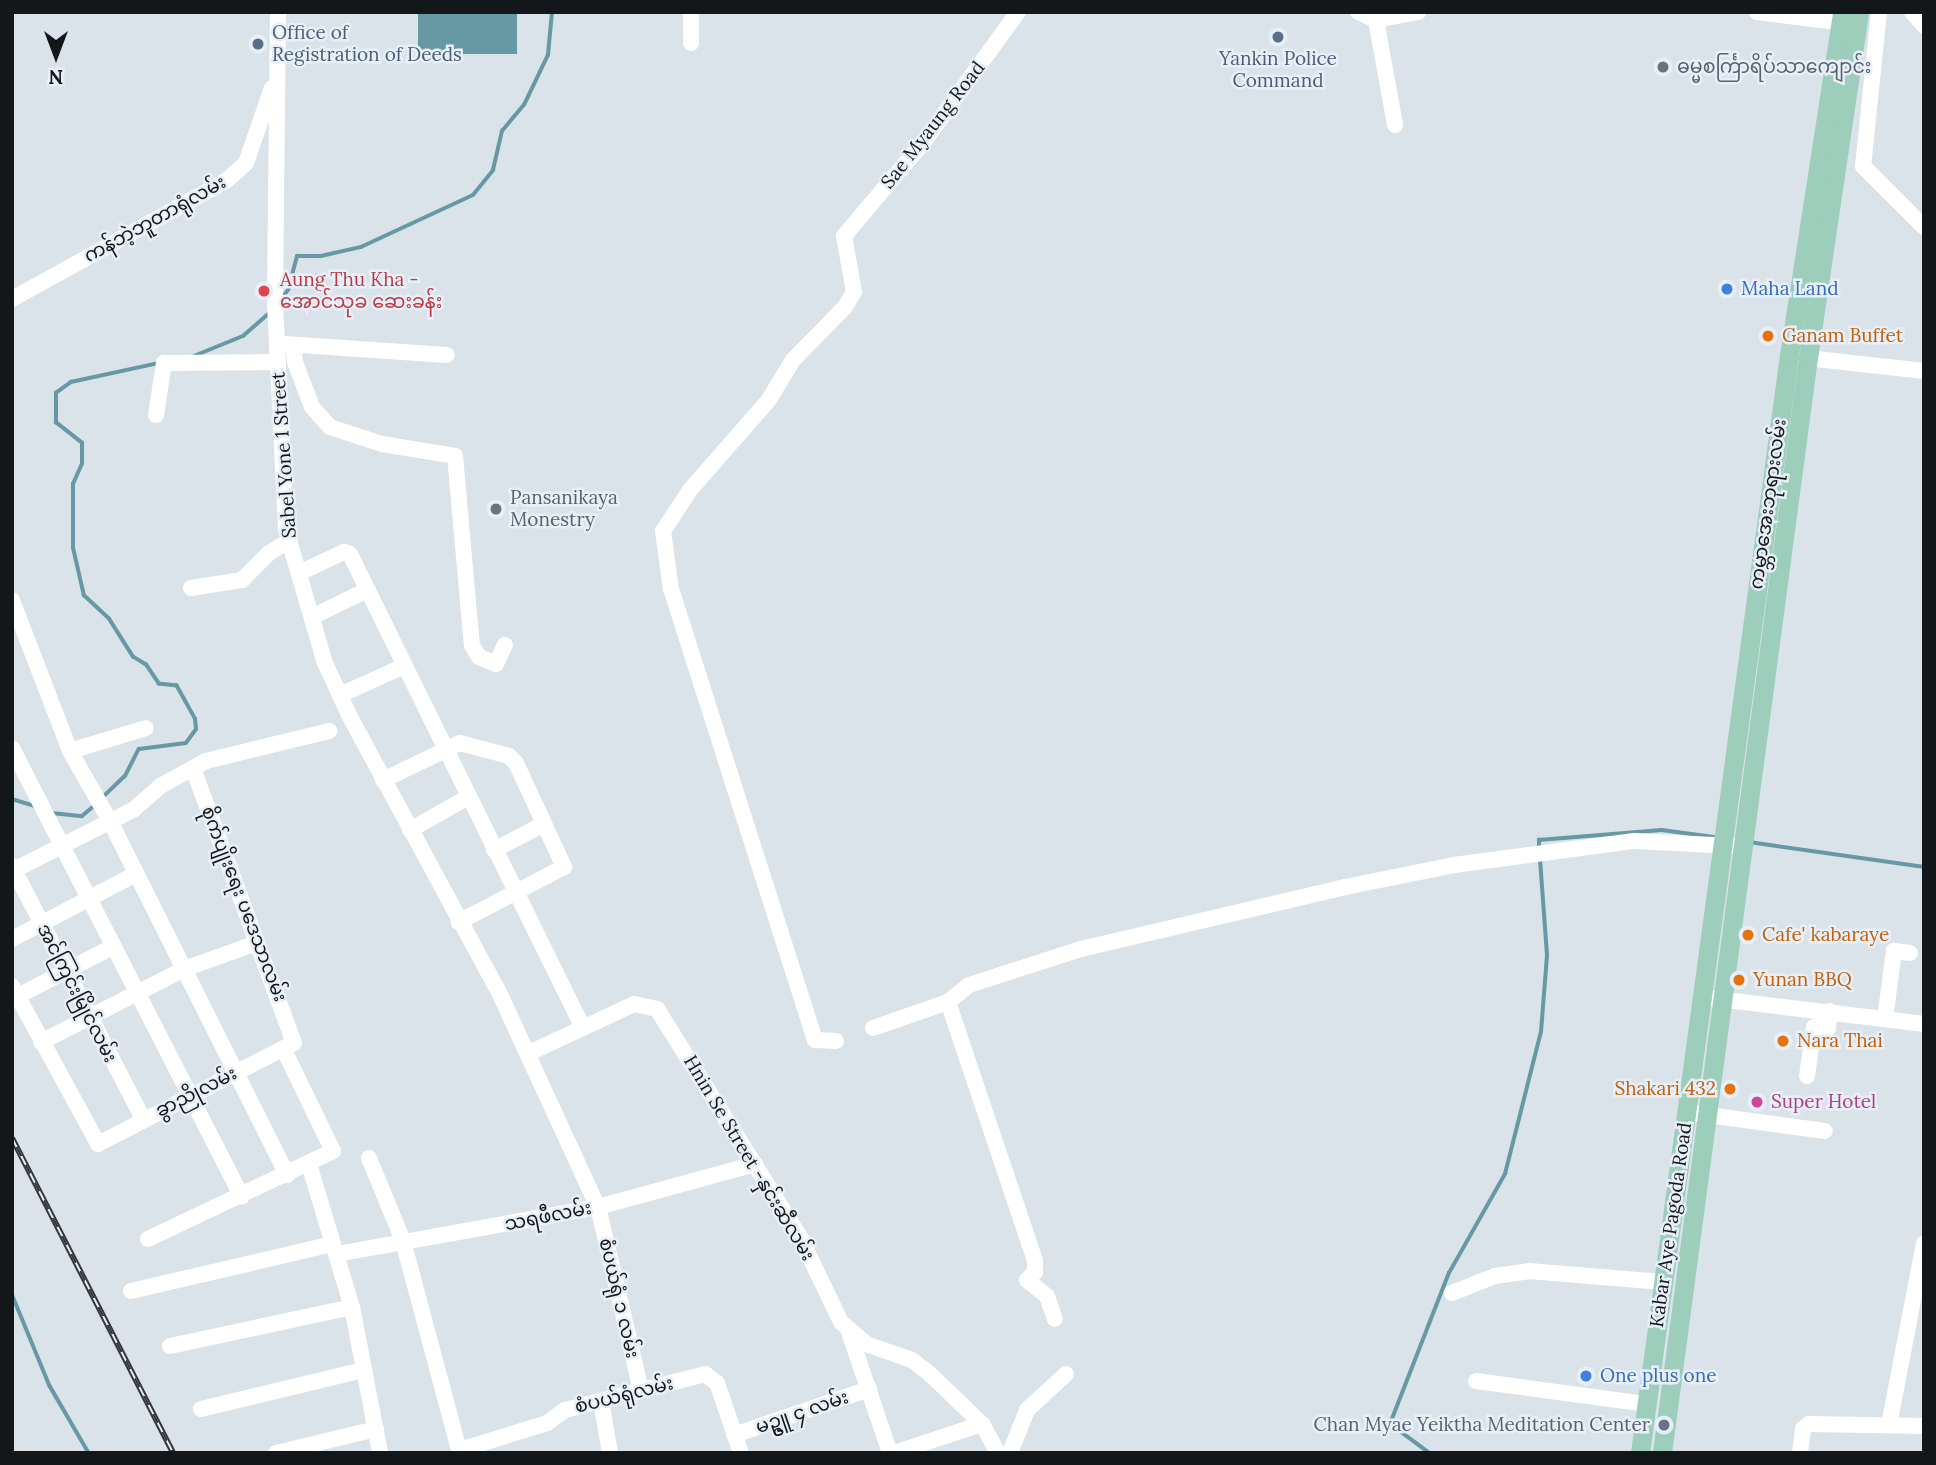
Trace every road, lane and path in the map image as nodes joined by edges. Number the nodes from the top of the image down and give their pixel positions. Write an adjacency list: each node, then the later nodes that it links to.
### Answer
1 (278, 12): 13 (street, Sabel Yone 1 Street)
2 (691, 12): 12 (street)
3 (1018, 12): 73 (street, Sae Myaung Road)
4 (1358, 12): 10 (street)
5 (1418, 12): 10 (street)
6 (1757, 12): 9 (street)
7 (1879, 12): 15 (street)
8 (1912, 12): 11 (street)
9 (1850, 18): 20 (main road, ကမ္ဘာအေးဘုရားလမ်း)
10 (1376, 20): 14 (street)
11 (1924, 26)
12 (691, 43)
13 (278, 70): 16 (street, ကန်ဘဲ့ဘူတာရုံလမ်း); 17 (street, Sabel Yone 1 Street)
14 (1395, 125)
15 (1924, 227)
16 (12, 299)
17 (276, 344): 18 (street); 21 (street, Sabel Yone 1 Street)
18 (293, 345): 19 (street); 30 (street)
19 (447, 355)
20 (1798, 357): 22 (street); 40 (main road, ကမ္ဘာအေးဘုရားလမ်း); 41 (main road, ကမ္ဘာအေးဘုရားလမ်း)
21 (278, 362): 23 (street); 24 (street, Sabel Yone 1 Street)
22 (1924, 371)
23 (156, 415)
24 (289, 541): 25 (street, Sabel Yone 1 Street); 26 (street)
25 (299, 573): 27 (street); 29 (street, Sabel Yone 1 Street)
26 (191, 589)
27 (367, 590): 29 (street); 31 (street)
28 (12, 600): 37 (street)
29 (312, 617): 32 (street, Sabel Yone 1 Street)
30 (505, 645)
31 (402, 667): 32 (street); 36 (street)
32 (340, 695): 39 (street, Sabel Yone 1 Street)
33 (146, 728): 37 (street)
34 (329, 731): 38 (street)
35 (12, 748): 47 (street)
36 (443, 749): 39 (street); 42 (street); 44 (street)
37 (70, 751): 43 (street)
38 (193, 768): 43 (street); 57 (street, စိုက်ပျိုးရေး ပဒေသာလမ်း)
39 (383, 780): 45 (street, Sabel Yone 1 Street)
40 (1728, 790): 41 (main road); 48 (main road, ကမ္ဘာအေးဘုရားလမ်း)
41 (1749, 793): 46 (main road, ကမ္ဘာအေးဘုရားလမ်း)
42 (468, 797): 45 (street); 49 (street)
43 (110, 821): 47 (street); 51 (street)
44 (544, 824): 49 (street); 52 (street)
45 (410, 830): 54 (street, Sabel Yone 1 Street)
46 (1743, 843): 48 (street); 65 (main road, ကမ္ဘာအေးဘုရားလမ်း)
47 (63, 845): 50 (street); 53 (street)
48 (1721, 845): 64 (main road, ကမ္ဘာအေးဘုရားလမ်း); 66 (street)
49 (494, 850): 52 (street)
50 (13, 869): 55 (street, အင်ကြင်းမြိုင်လမ်း)
51 (136, 874): 53 (street); 60 (street)
52 (516, 895): 54 (street); 71 (street)
53 (90, 898): 55 (street); 58 (street)
54 (459, 922): 76 (street, Sabel Yone 1 Street)
55 (41, 924): 56 (street); 61 (street, အင်ကြင်းမြိုင်လမ်း)
56 (12, 939)
57 (257, 943): 60 (street); 75 (street, စိုက်ပျိုးရေး ပဒေသာလမ်း)
58 (114, 946): 61 (street); 63 (street)
59 (1910, 953): 69 (street)
60 (184, 968): 63 (street); 77 (street)
61 (66, 974): 62 (street); 68 (street, အင်ကြင်းမြိုင်လမ်း)
62 (15, 991): 74 (street)
63 (138, 992): 68 (street); 79 (street)
64 (1701, 997): 65 (street); 80 (main road, Kabar Aye Pagoda Road)
65 (1722, 998): 67 (street); 81 (main road, ကမ္ဘာအေးဘုရားလမ်း)
66 (947, 1002): 72 (street); 98 (street)
67 (1830, 1011): 69 (street); 78 (street)
68 (88, 1018): 74 (street); 82 (street, အင်ကြင်းမြိုင်လမ်း)
69 (1885, 1019): 70 (street)
70 (1924, 1024)
71 (583, 1028): 76 (street, Hnin Se Street -နှင်းဆီလမ်း); 86 (street, Hnin Se Street -နှင်းဆီလမ်း)
72 (873, 1028)
73 (835, 1041)
74 (41, 1042): 82 (street, ခွာညိုလမ်း)
75 (289, 1044): 77 (street, ခွာညိုလမ်း); 85 (street, စိုက်ပျိုးရေး ပဒေသာလမ်း)
76 (529, 1053): 89 (street, စံပယ်ရုံ ၁ လမ်း)
77 (236, 1072): 79 (street, ခွာညိုလမ်း); 87 (street)
78 (1807, 1076)
79 (191, 1094): 82 (street, ခွာညိုလမ်း); 88 (street)
80 (1686, 1112): 81 (street); 94 (main road, Kabar Aye Pagoda Road)
81 (1707, 1115): 83 (street); 123 (main road, ကမ္ဘာအေးဘုရားလမ်း)
82 (143, 1119)
83 (1825, 1131)
84 (369, 1158): 91 (street)
85 (309, 1164): 87 (street); 93 (street)
86 (755, 1164): 89 (street, သရဖီလမ်း); 99 (street, Hnin Se Street -နှင်းဆီလမ်း)
87 (286, 1175): 88 (street)
88 (242, 1197): 90 (street)
89 (597, 1207): 91 (street, သရဖီလမ်း); 105 (street, စံပယ်ရုံ ၁ လမ်း)
90 (148, 1239)
91 (403, 1241): 93 (street, သရဖီလမ်း); 114 (street)
92 (1924, 1243): 110 (street)
93 (335, 1249): 95 (street, သရဖီလမ်း); 97 (street)
94 (1663, 1282): 96 (street); 107 (main road, Kabar Aye Pagoda Road)
95 (131, 1291)
96 (1452, 1293)
97 (352, 1307): 100 (street); 101 (street)
98 (1055, 1320)
99 (849, 1332): 104 (street, Hnin Se Street -နှင်းဆီလမ်း); 109 (street)
100 (170, 1346)
101 (364, 1370): 108 (street); 112 (street)
102 (1066, 1374): 121 (street)
103 (1476, 1381): 107 (street)
104 (869, 1389): 113 (street, မဥ္ဇူ ၄ လမ်း); 119 (street, Hnin Se Street -နှင်းဆီလမ်း)
105 (641, 1390): 106 (street, စံပယ်ရုံလမ်း); 113 (street, စံပယ်ရုံလမ်း)
106 (601, 1401): 114 (street, စံပယ်ရုံလမ်း); 117 (street)
107 (1647, 1404): 122 (main road, Kabar Aye Pagoda Road)
108 (201, 1409)
109 (982, 1424): 119 (street); 120 (street)
110 (1889, 1425): 111 (street); 124 (street)
111 (1924, 1426)
112 (376, 1429): 115 (street); 116 (street)
113 (734, 1435): 118 (street)
114 (460, 1451)
115 (276, 1453)
116 (380, 1453)
117 (610, 1453)
118 (741, 1453)
119 (892, 1453)
120 (998, 1453)
121 (1010, 1453)
122 (1640, 1453)
123 (1661, 1453)
124 (1800, 1453)

